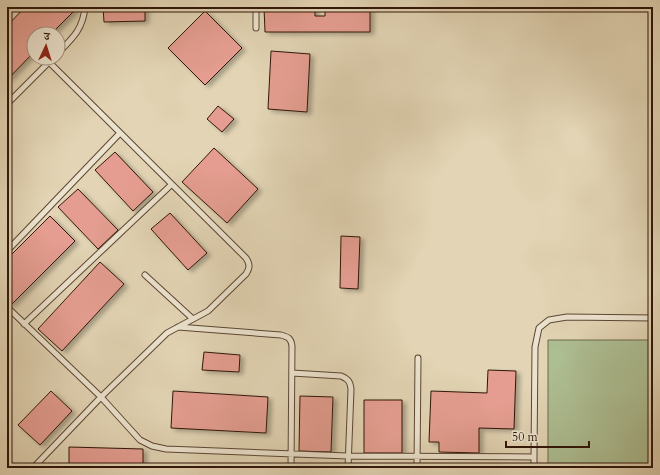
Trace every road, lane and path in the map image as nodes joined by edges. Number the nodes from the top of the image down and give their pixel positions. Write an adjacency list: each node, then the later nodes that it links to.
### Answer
1 (85, 7): 4 (lane)
2 (256, 7): 3 (lane)
3 (256, 28)
4 (66, 44)
5 (45, 66): 7 (lane)
6 (57, 66): 8 (lane)
7 (7, 104)
8 (120, 133): 9 (lane); 10 (lane)
9 (171, 185): 14 (lane); 15 (lane)
10 (7, 251)
11 (146, 275): 14 (lane)
12 (7, 307): 15 (lane)
13 (653, 318): 23 (lane)
14 (193, 319): 16 (lane)
15 (24, 324): 19 (lane)
16 (178, 327): 18 (lane); 19 (lane)
17 (418, 358): 22 (lane)
18 (292, 373): 20 (lane); 21 (lane)
19 (101, 397): 20 (lane); 24 (lane)
20 (290, 455): 21 (lane); 25 (lane)
21 (348, 456): 22 (lane); 26 (lane)
22 (417, 457): 23 (lane); 27 (lane)
23 (534, 457): 28 (lane)
24 (33, 468)
25 (291, 468)
26 (348, 468)
27 (417, 468)
28 (534, 468)

